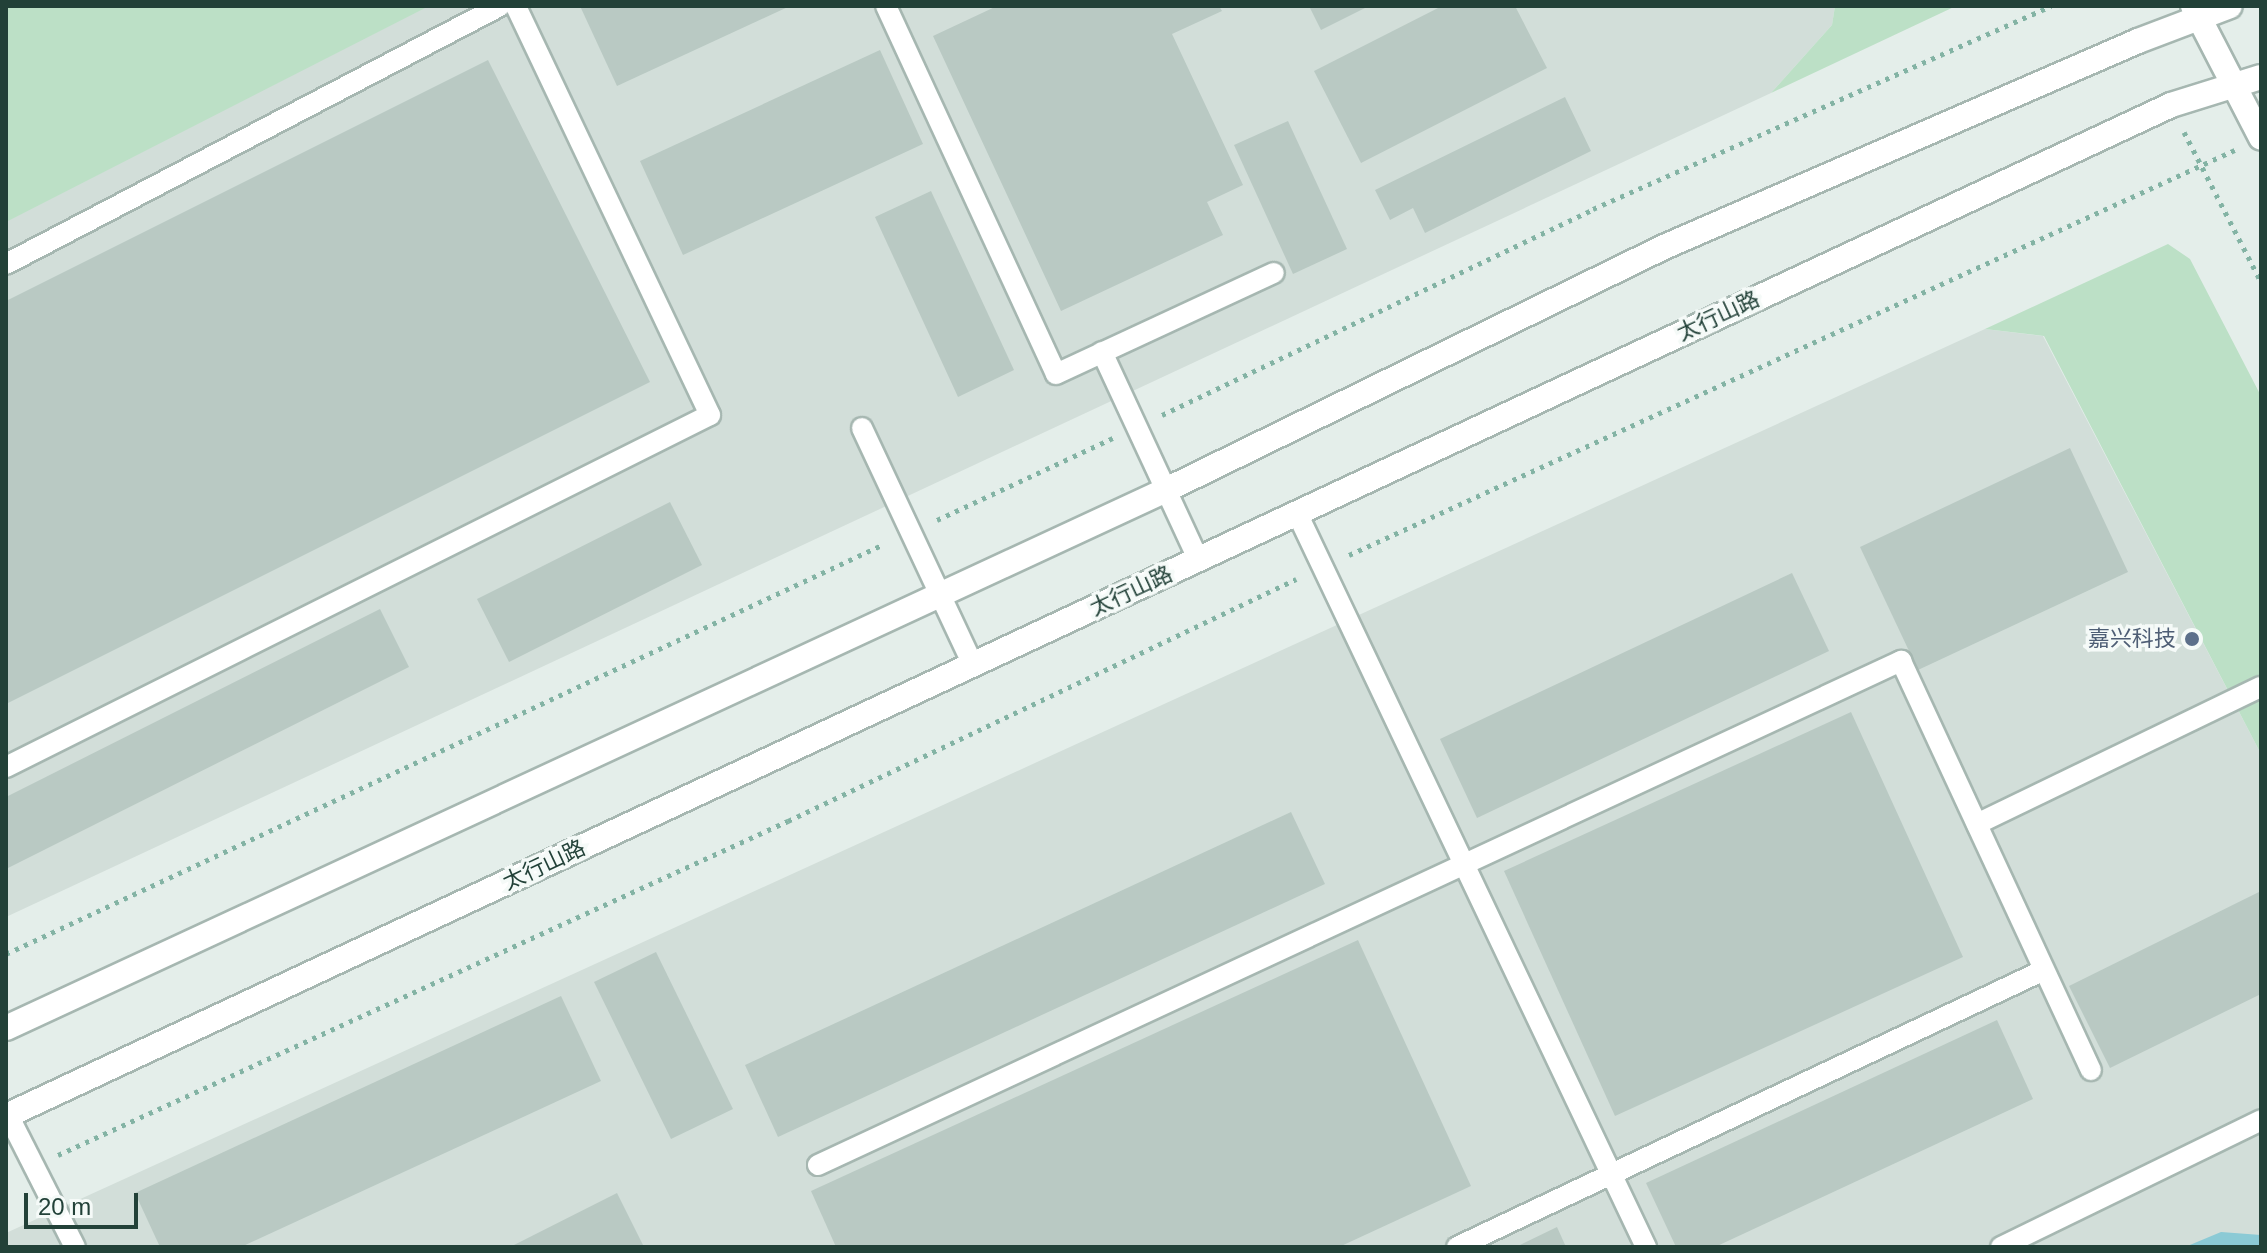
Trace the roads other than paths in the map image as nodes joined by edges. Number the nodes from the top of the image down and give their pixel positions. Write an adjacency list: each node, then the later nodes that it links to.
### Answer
1 (500, 6): 9 (lane)
2 (516, 6): 19 (lane)
3 (886, 6): 11 (lane)
4 (2230, 6): 5 (street)
5 (2196, 12): 7 (street); 13 (street)
6 (2261, 77): 7 (street, 太行山路)
7 (2234, 85): 8 (street); 14 (street, 太行山路)
8 (2255, 142)
9 (6, 264)
10 (1274, 273): 11 (lane)
11 (1102, 352): 13 (lane)
12 (862, 428): 16 (lane)
13 (1166, 490): 15 (lane); 16 (street)
14 (1297, 513): 15 (street, 太行山路); 21 (lane)
15 (1198, 559): 17 (street, 太行山路)
16 (940, 595): 17 (lane); 23 (street)
17 (973, 665): 25 (street, 太行山路)
18 (2261, 687): 20 (lane)
19 (6, 767)
20 (1977, 824): 21 (lane); 22 (lane)
21 (1465, 864): 27 (lane); 28 (lane)
22 (2044, 970): 24 (lane); 28 (lane)
23 (6, 1028)
24 (2091, 1070)
25 (7, 1115): 29 (lane)
26 (2261, 1120): 32 (lane)
27 (818, 1165)
28 (1612, 1174): 30 (lane); 31 (lane)
29 (75, 1247)
30 (1457, 1247)
31 (1646, 1247)
32 (2001, 1247)

